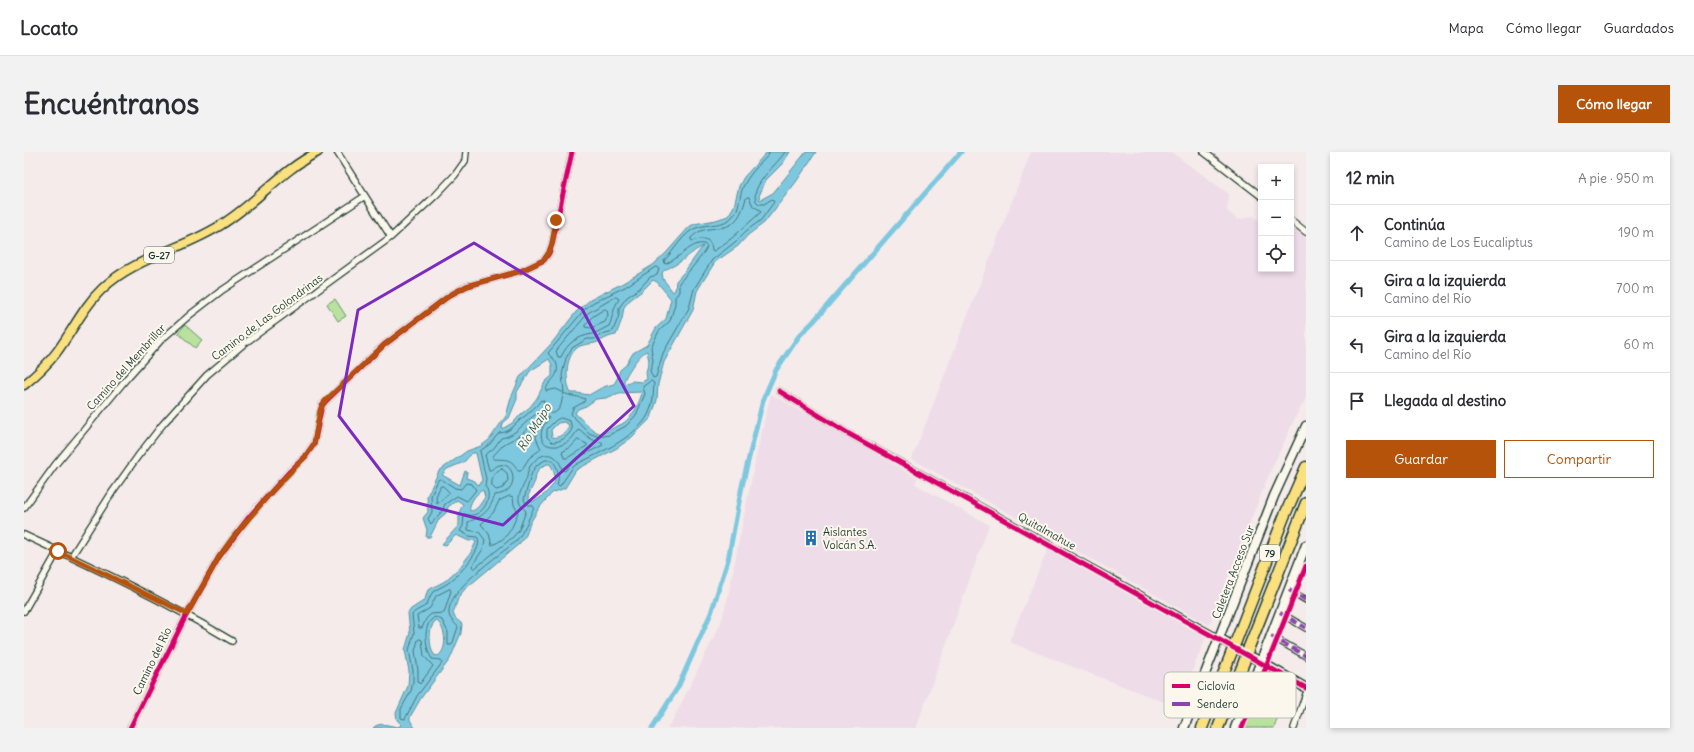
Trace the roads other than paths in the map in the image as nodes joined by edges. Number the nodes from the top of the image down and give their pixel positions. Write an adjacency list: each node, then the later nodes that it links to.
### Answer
1 (318, 152): 11 (main road, G-27)
2 (337, 152): 7 (street)
3 (466, 152): 10 (street, Camino de Las Golondrinas)
4 (572, 152): 27 (street, Camino del Río)
5 (1204, 152): 6 (street)
6 (1258, 194)
7 (365, 196): 10 (street); 16 (street, Camino del Membrillar)
8 (1294, 222): 9 (street)
9 (1306, 232)
10 (391, 237): 20 (street, Camino de Las Golondrinas)
11 (24, 385)
12 (779, 392): 30 (street, Quitalmahue)
13 (1306, 426): 30 (main road, Caletera Acceso Sur)
14 (1306, 466): 35 (highway, 79, bridge)
15 (1306, 503): 36 (highway, 79, bridge)
16 (24, 508)
17 (24, 535): 19 (street)
18 (1306, 545): 21 (main road)
19 (58, 551): 20 (street); 25 (street)
20 (71, 557): 27 (street)
21 (1298, 567): 22 (street); 23 (main road)
22 (1306, 572)
23 (1289, 590): 24 (street); 26 (main road)
24 (1306, 600)
25 (24, 611)
26 (1280, 613): 28 (street); 29 (main road)
27 (187, 614): 31 (street); 46 (street, Camino del Río)
28 (1306, 628)
29 (1271, 636): 32 (street); 33 (main road)
30 (1219, 638): 33 (main road, Quitalmahue); 34 (main road, Caletera Acceso Sur)
31 (232, 641)
32 (1306, 656)
33 (1261, 662): 37 (main road); 38 (main road, Quitalmahue)
34 (1206, 672)
35 (1224, 672)
36 (1240, 672)
37 (1257, 672)
38 (1278, 672)
39 (1296, 682): 40 (main road, Quitalmahue)
40 (1306, 688)
41 (1306, 694): 51 (street)
42 (1188, 718): 47 (main road, Caletera Acceso Sur)
43 (1206, 718): 48 (highway, 79, bridge)
44 (1222, 718): 49 (highway, 79, bridge)
45 (1239, 718): 50 (main road)
46 (130, 728)
47 (1184, 728)
48 (1202, 728)
49 (1218, 728)
50 (1235, 728)
51 (1294, 728)

